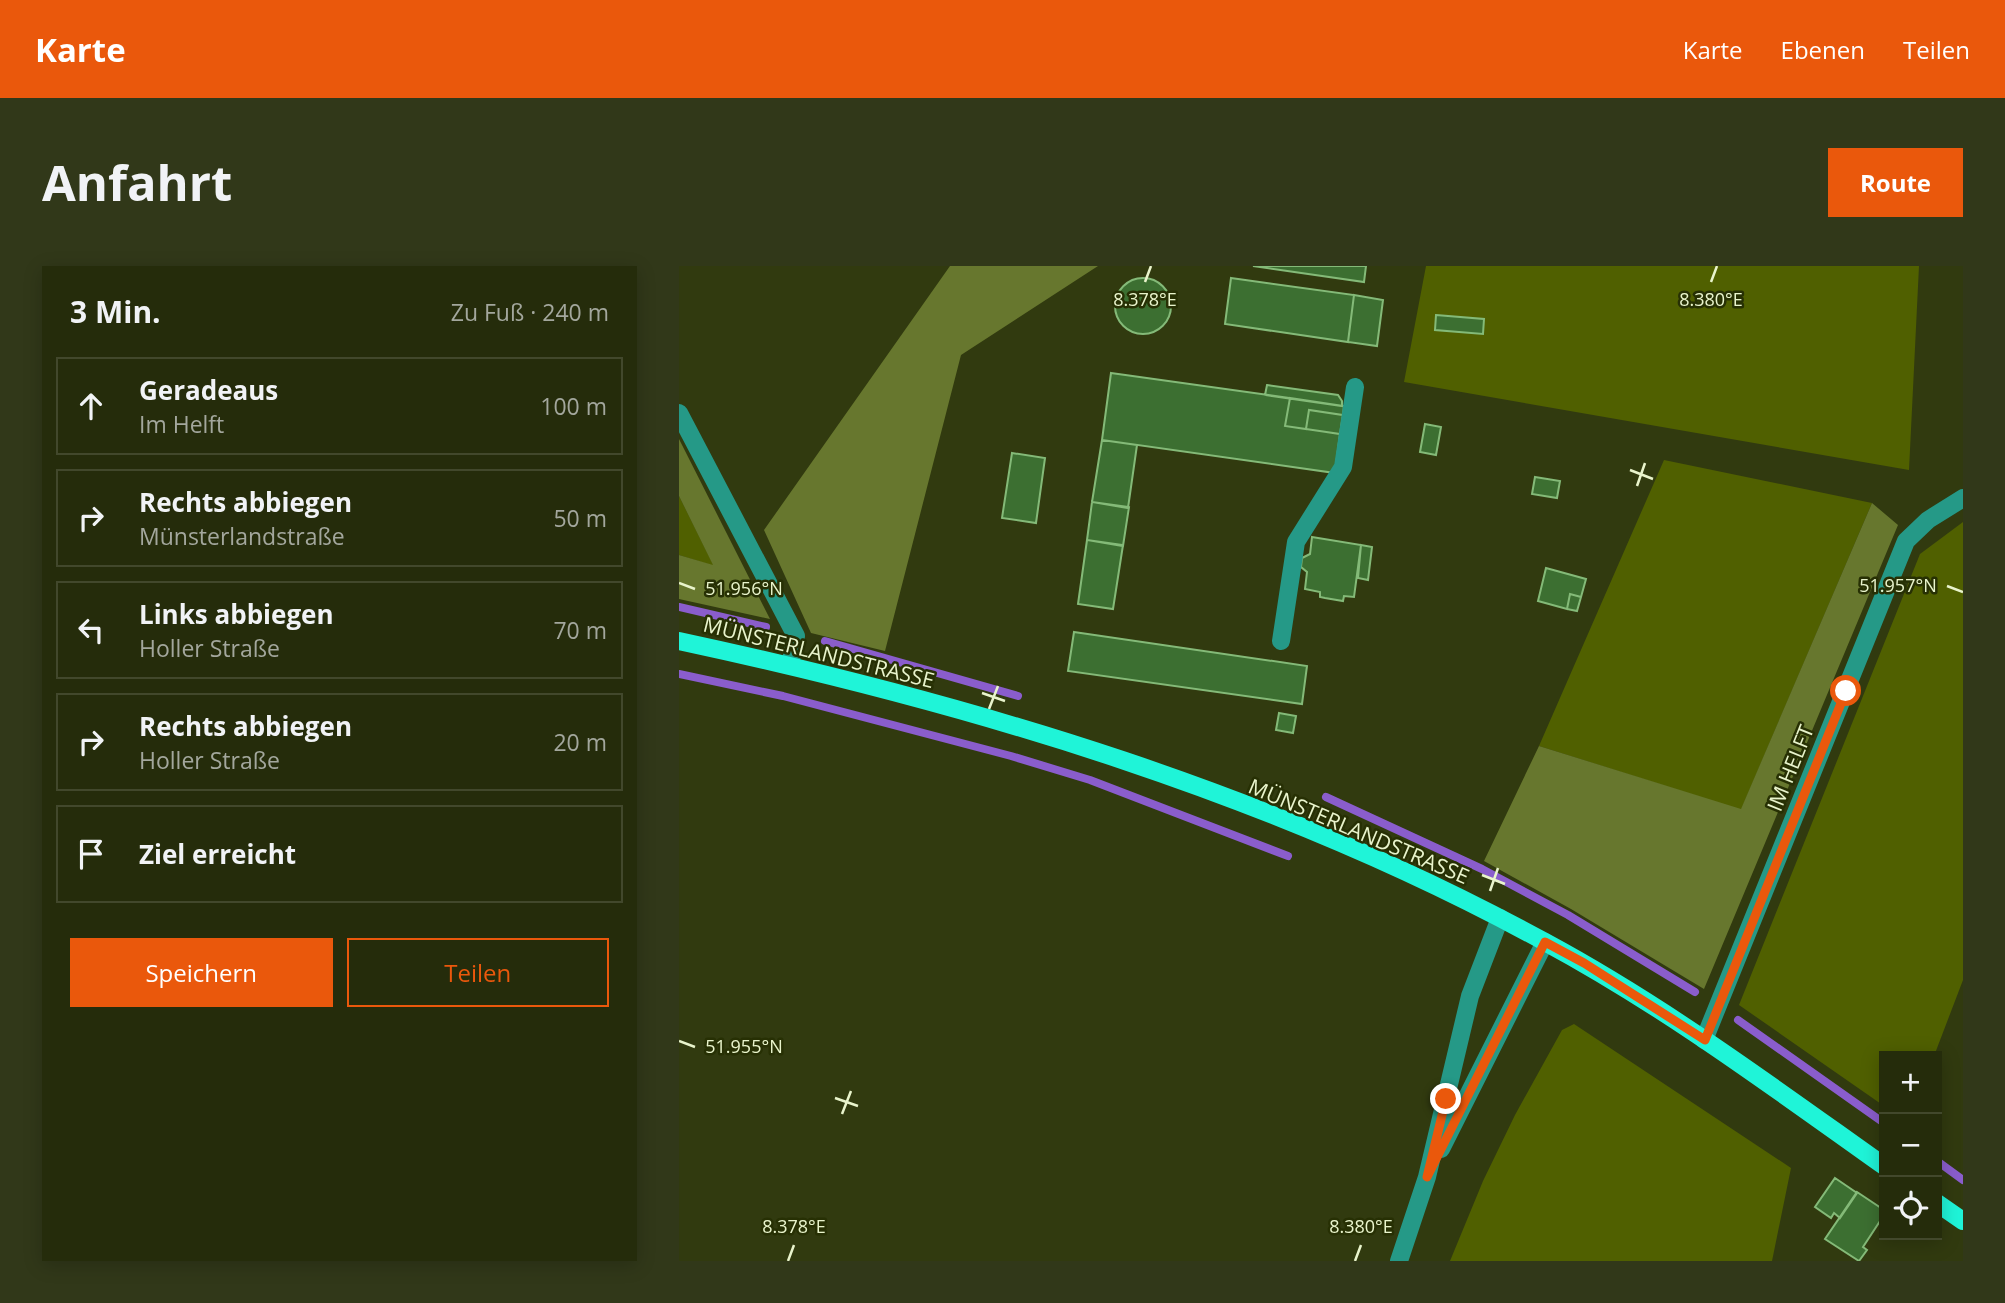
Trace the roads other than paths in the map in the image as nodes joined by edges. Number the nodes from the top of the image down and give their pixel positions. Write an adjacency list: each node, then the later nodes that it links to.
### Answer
1 (1355, 387): 5 (street)
2 (679, 412): 6 (street)
3 (1963, 498): 9 (street, IM HELFT)
4 (679, 641): 6 (main road, MÜNSTERLANDSTRASSE)
5 (1281, 641)
6 (790, 665): 7 (main road, MÜNSTERLANDSTRASSE)
7 (1500, 918): 8 (main road, MÜNSTERLANDSTRASSE); 11 (street)
8 (1545, 942): 9 (main road, MÜNSTERLANDSTRASSE); 11 (street)
9 (1705, 1040): 10 (main road, MÜNSTERLANDSTRASSE)
10 (1879, 1162)
11 (1427, 1177): 14 (street)
12 (1942, 1206): 13 (main road)
13 (1963, 1221)
14 (1399, 1261)

